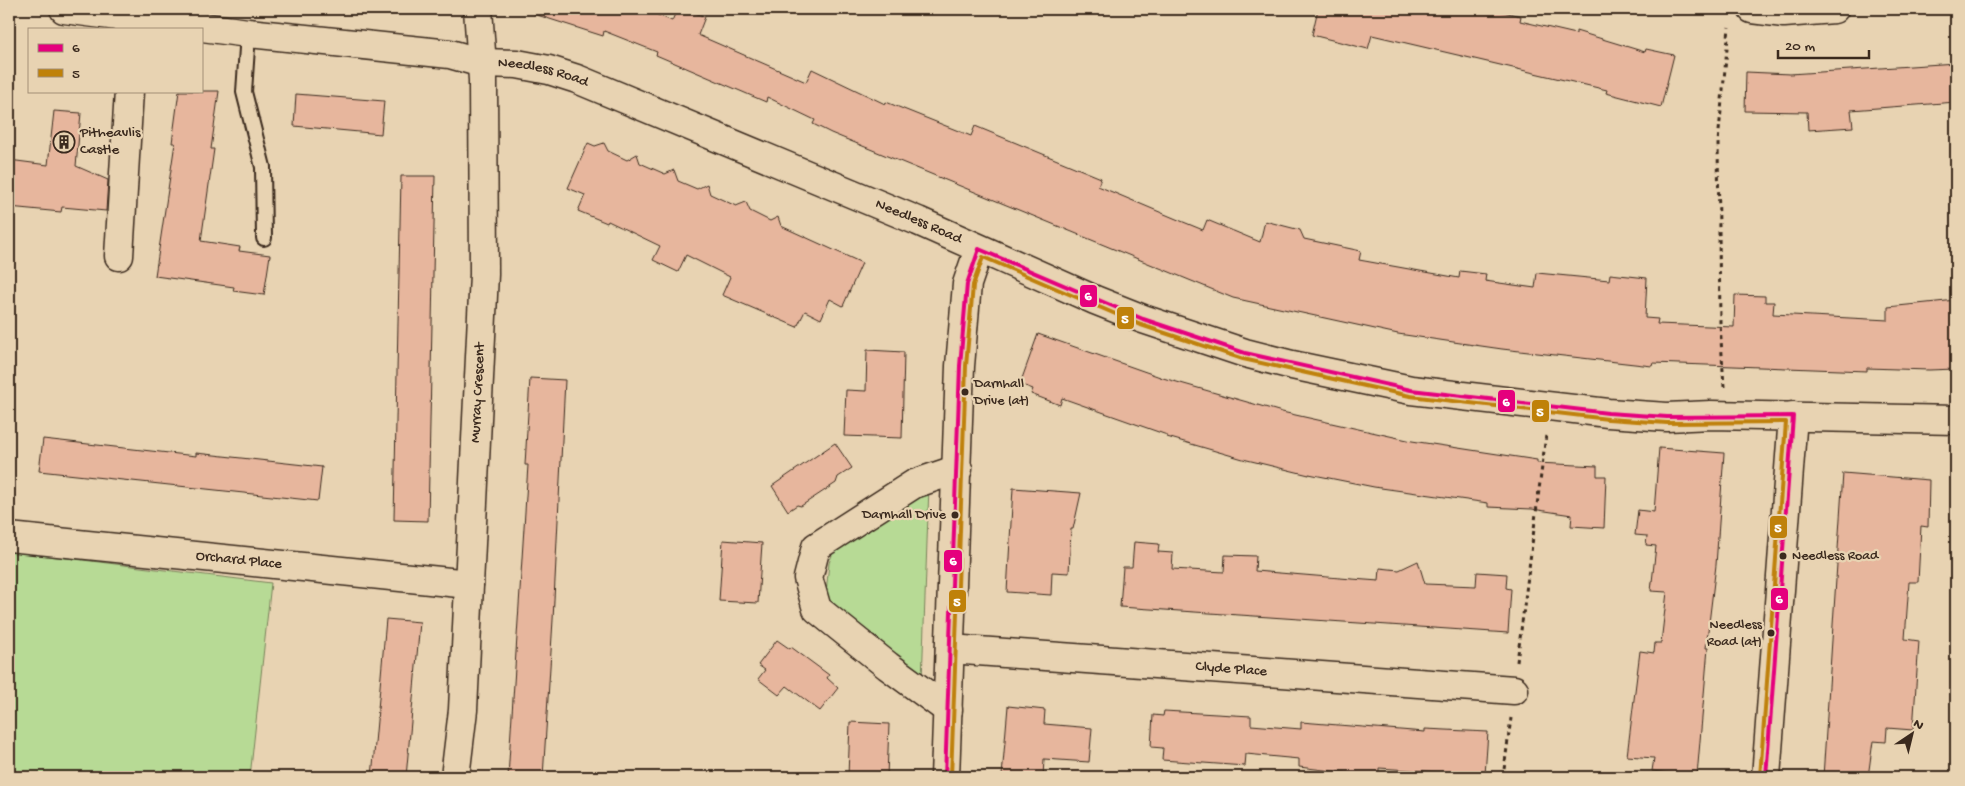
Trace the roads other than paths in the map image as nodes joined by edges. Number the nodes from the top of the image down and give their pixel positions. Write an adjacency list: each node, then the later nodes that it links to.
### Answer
1 (64, 9): 5 (street, Needless Road)
2 (478, 9): 9 (street, Murray Crescent)
3 (1834, 9): 4 (street)
4 (1741, 14)
5 (136, 24): 6 (street, Needless Road)
6 (192, 28)
7 (202, 29): 8 (street, Needless Road)
8 (248, 32): 9 (street, Needless Road); 11 (lane)
9 (482, 63): 12 (street, Needless Road); 18 (street, Murray Crescent)
10 (129, 92): 13 (street)
11 (264, 238)
12 (979, 248): 14 (street, Needless Road); 16 (street)
13 (119, 256)
14 (1793, 416): 15 (street, Needless Road); 24 (street)
15 (1956, 420)
16 (958, 469): 19 (street); 21 (street)
17 (9, 537): 18 (street, Orchard Place)
18 (469, 584): 22 (street, Murray Crescent)
19 (950, 649): 20 (street, Clyde Place); 21 (street)
20 (1514, 690)
21 (948, 710): 23 (street)
22 (455, 777)
23 (945, 777)
24 (1766, 777)

